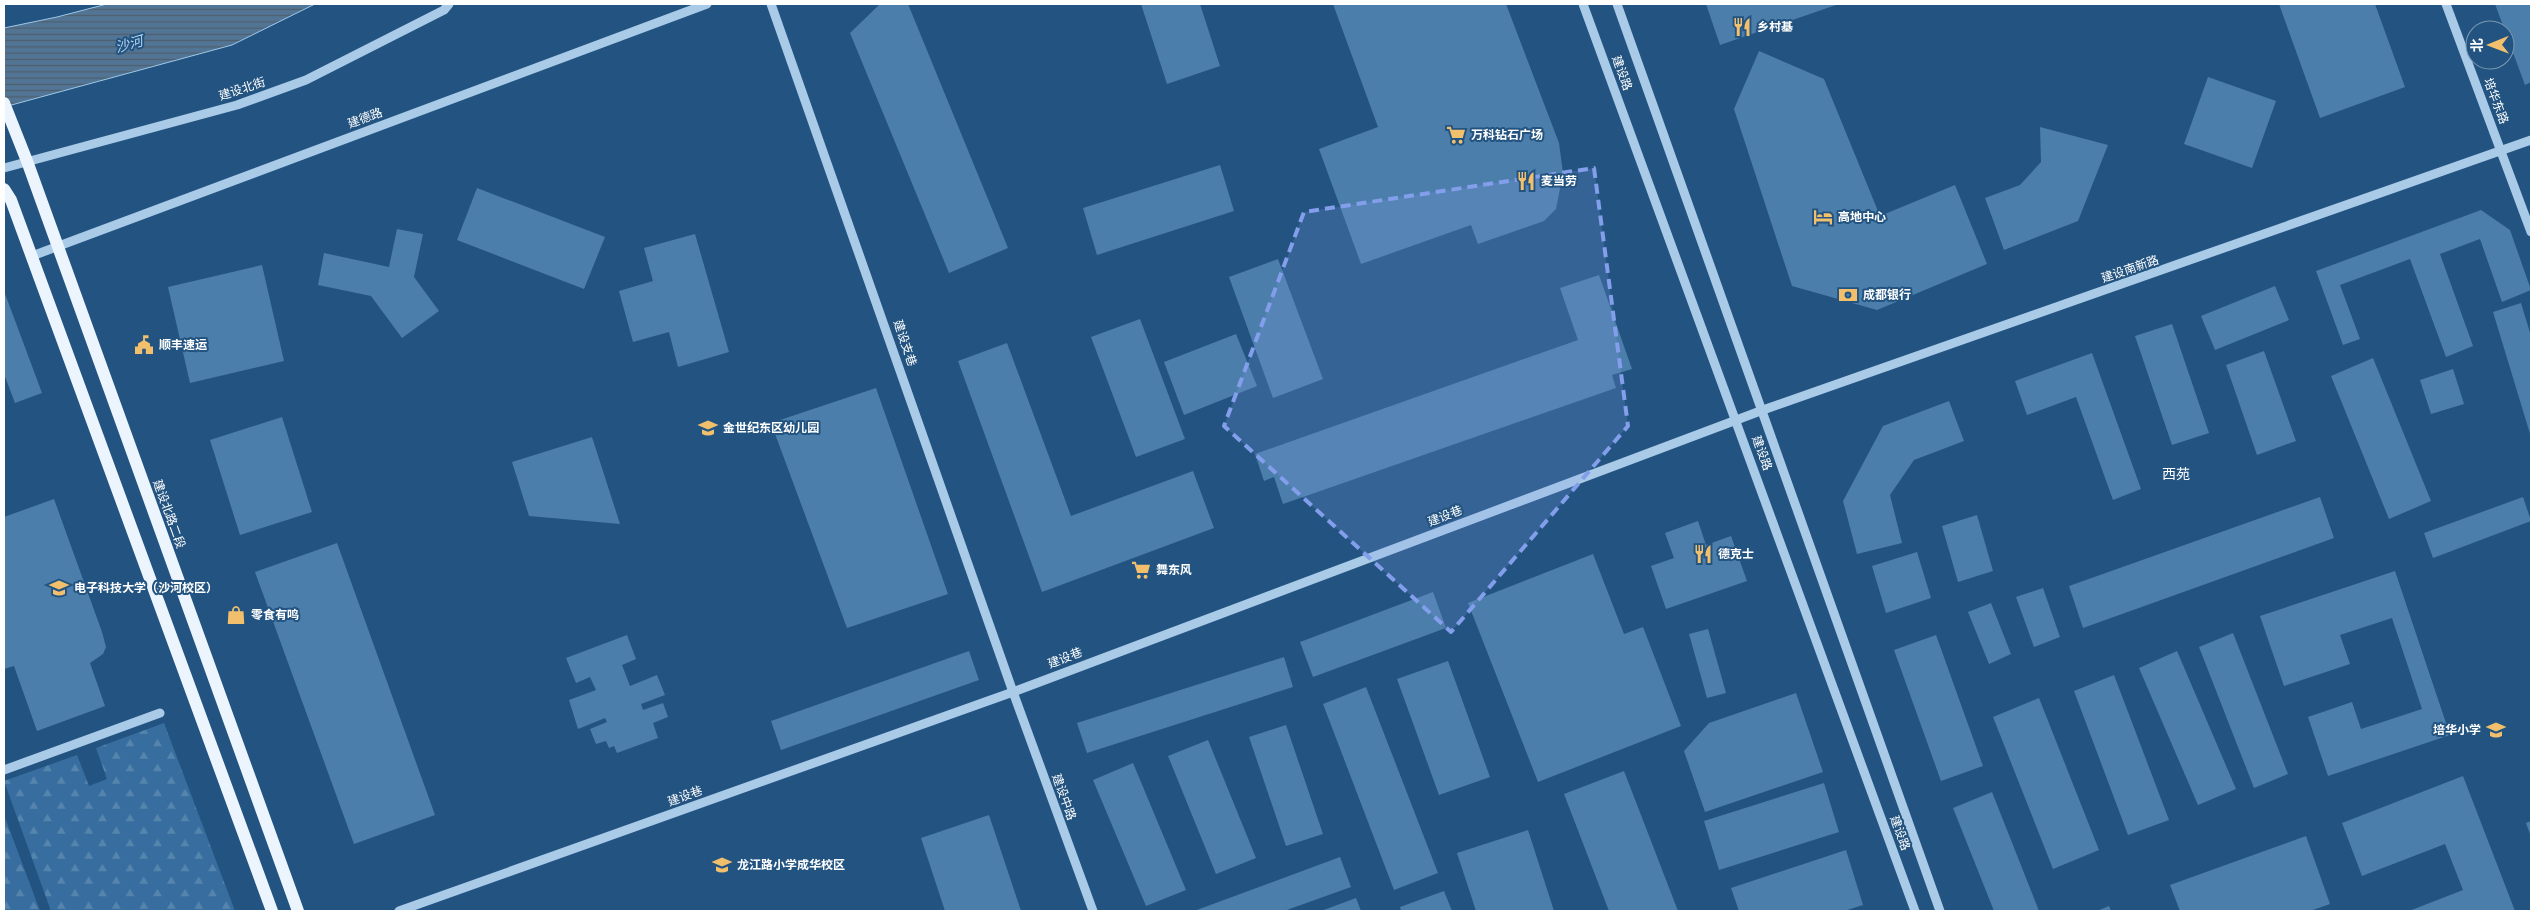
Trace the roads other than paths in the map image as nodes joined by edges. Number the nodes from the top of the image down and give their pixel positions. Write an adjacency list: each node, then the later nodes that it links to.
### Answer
1 (449, 4): 10 (street, 建设北街)
2 (707, 4): 14 (street, 建德路)
3 (771, 4): 18 (street, 建设支巷)
4 (1583, 4): 17 (street, 建设路)
5 (1617, 4): 16 (street, 建设路)
6 (2446, 4): 9 (street, 培华东路)
7 (4, 103): 10 (main road, 建设北路二段)
8 (2531, 140): 9 (street, 建设南新路)
9 (2502, 151): 13 (street, 培华东路); 16 (street, 建设南新路)
10 (28, 161): 11 (street, 建设北街); 14 (main road, 建设北路二段)
11 (4, 168)
12 (4, 189): 15 (main road)
13 (2531, 232)
14 (58, 246): 15 (street, 建德路); 22 (main road, 建设北路二段)
15 (32, 256): 21 (main road)
16 (1763, 410): 17 (street, 建设南新路); 26 (street, 建设路)
17 (1737, 420): 18 (street, 建设巷); 25 (street, 建设路)
18 (1013, 692): 23 (street, 建设巷); 24 (street, 建设中路)
19 (160, 713): 20 (street)
20 (4, 770)
21 (272, 911)
22 (298, 911)
23 (399, 911)
24 (1093, 911)
25 (1915, 911)
26 (1940, 911)

